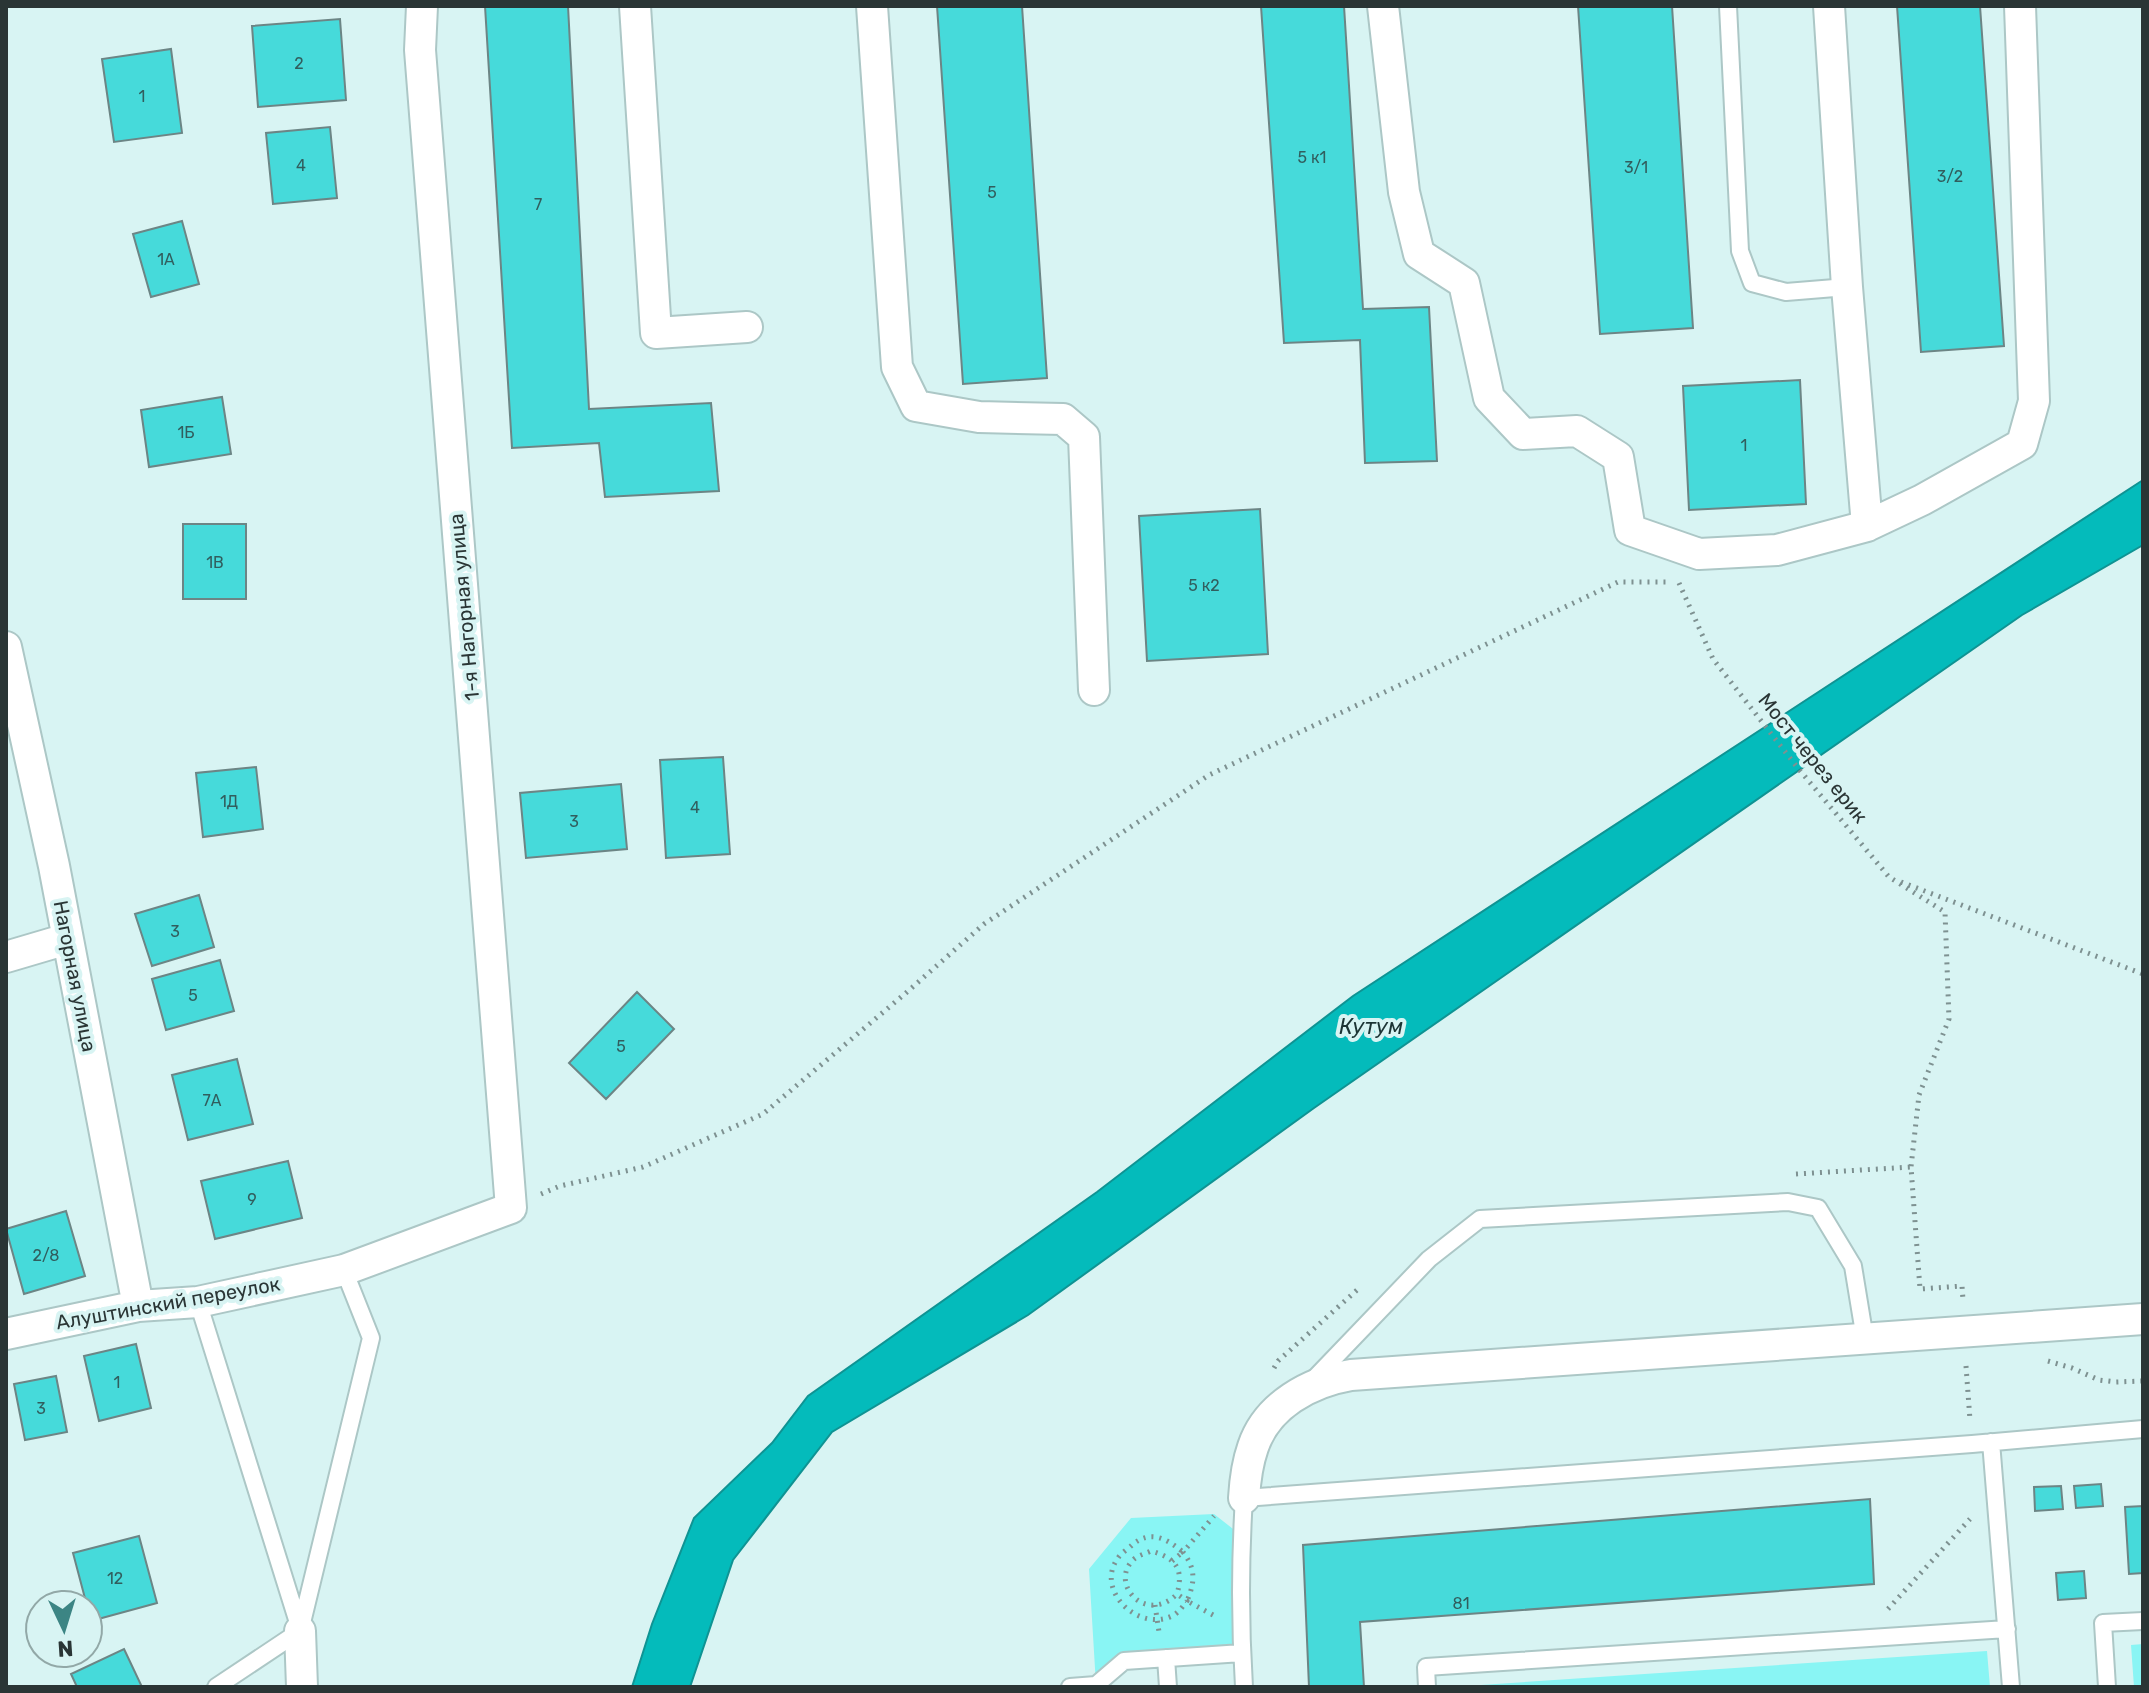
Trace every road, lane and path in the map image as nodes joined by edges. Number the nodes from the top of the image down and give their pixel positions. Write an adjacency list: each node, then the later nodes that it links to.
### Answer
1 (422, 6): 19 (street, 1-я Нагорная улица)
2 (635, 6): 9 (street)
3 (872, 6): 12 (street)
4 (1383, 6): 10 (street)
5 (1728, 6): 8 (lane)
6 (1829, 6): 8 (street)
7 (2020, 6): 10 (street)
8 (1847, 287): 10 (street)
9 (747, 327)
10 (1867, 526)
11 (6, 647): 14 (street, Нагорная улица)
12 (1094, 690)
13 (1889, 877): 16 (path); 17 (path); 19 (path, Мост через ерик)
14 (67, 939): 15 (street); 23 (street, Нагорная улица)
15 (6, 957)
16 (2143, 974)
17 (1911, 1167): 18 (path); 25 (path)
18 (1786, 1175)
19 (511, 1208): 20 (street, Алуштинский переулок)
20 (344, 1270): 22 (street, Алуштинский переулок); 52 (lane)
21 (1368, 1281): 29 (path)
22 (198, 1302): 23 (street, Алуштинский переулок); 52 (lane)
23 (138, 1306): 26 (street, Алуштинский переулок)
24 (2143, 1319): 25 (street)
25 (1964, 1332): 27 (street); 34 (path)
26 (6, 1334)
27 (1865, 1339): 31 (street); 31 (lane)
28 (2042, 1360): 30 (path)
29 (1270, 1374)
30 (2143, 1381)
31 (1303, 1391): 36 (street)
32 (2143, 1429): 33 (lane)
33 (1991, 1442): 34 (lane); 35 (lane)
34 (1972, 1444): 36 (lane)
35 (1995, 1492): 51 (lane); 53 (path)
36 (1231, 1504): 39 (path); 54 (lane)
37 (1149, 1537): 38 (path); 39 (path); 40 (path)
38 (1151, 1551): 41 (path); 42 (path)
39 (1183, 1552): 41 (path); 45 (path)
40 (1117, 1558): 42 (path); 47 (path)
41 (1172, 1561): 43 (path)
42 (1130, 1564): 44 (path)
43 (1177, 1594): 45 (path); 46 (path)
44 (1132, 1596): 46 (path); 47 (path)
45 (1187, 1601): 48 (path); 49 (path)
46 (1155, 1605): 48 (path)
47 (1123, 1608): 48 (path)
48 (1157, 1620)
49 (1223, 1620)
50 (2143, 1621): 63 (lane)
51 (2007, 1629): 53 (lane); 62 (lane)
52 (300, 1631): 56 (lane); 57 (street)
53 (1861, 1639): 61 (lane)
54 (1242, 1653): 55 (lane); 60 (lane)
55 (1166, 1658): 58 (lane); 59 (lane)
56 (216, 1687)
57 (302, 1687)
58 (1070, 1687)
59 (1168, 1687)
60 (1244, 1687)
61 (1427, 1687)
62 (2011, 1687)
63 (2107, 1687)

